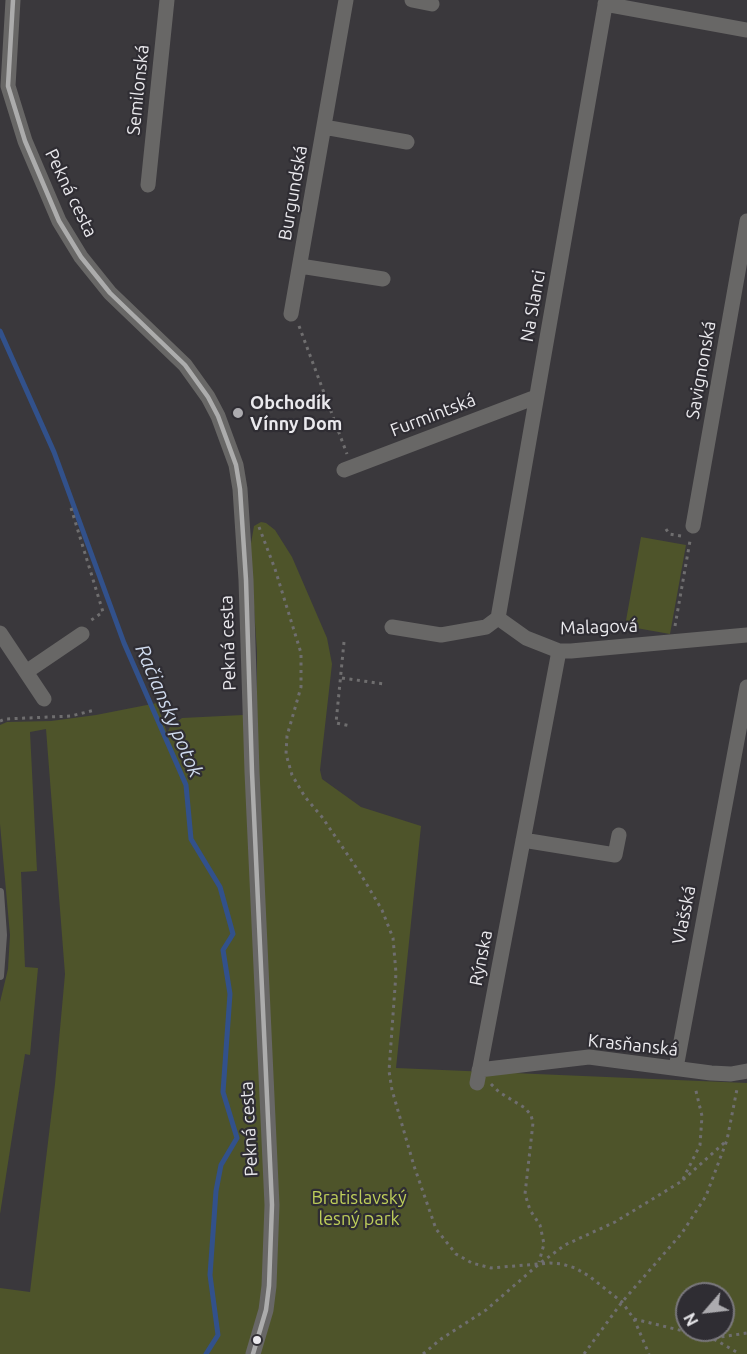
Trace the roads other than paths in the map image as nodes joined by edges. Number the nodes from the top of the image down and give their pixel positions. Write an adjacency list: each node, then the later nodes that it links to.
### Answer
1 (13, 0): 36 (street, Pekná cesta)
2 (167, 0): 10 (street, Semilonská)
3 (346, 0): 8 (street, Burgundská)
4 (412, 0): 6 (street)
5 (606, 2): 7 (street); 15 (street, Na Slanci)
6 (432, 4)
7 (747, 30)
8 (324, 127): 9 (street, Burgundská); 12 (street, Burgundská)
9 (407, 142)
10 (148, 185)
11 (747, 220): 17 (street, Savignonská)
12 (300, 266): 13 (street, Burgundská); 14 (street, Burgundská)
13 (383, 279)
14 (293, 315)
15 (536, 397): 16 (street, Furmintská); 18 (street, Na Slanci)
16 (348, 469)
17 (693, 526)
18 (498, 618): 19 (street); 23 (street, Malagová)
19 (392, 627)
20 (0, 633): 24 (street)
21 (82, 634): 24 (street)
22 (747, 635): 23 (street, Malagová)
23 (559, 651): 30 (street, Rýnska)
24 (26, 672): 26 (street)
25 (747, 687): 27 (street, Vlašská)
26 (44, 699)
27 (731, 770): 28 (street); 33 (street, Vlašská)
28 (747, 772)
29 (619, 835): 30 (street)
30 (523, 840): 35 (street, Rýnska)
31 (0, 892): 32 (lane)
32 (0, 976)
33 (683, 1069): 34 (street, Krasňanská); 35 (street, Krasňanská)
34 (744, 1072)
35 (481, 1074)
36 (253, 1354)

